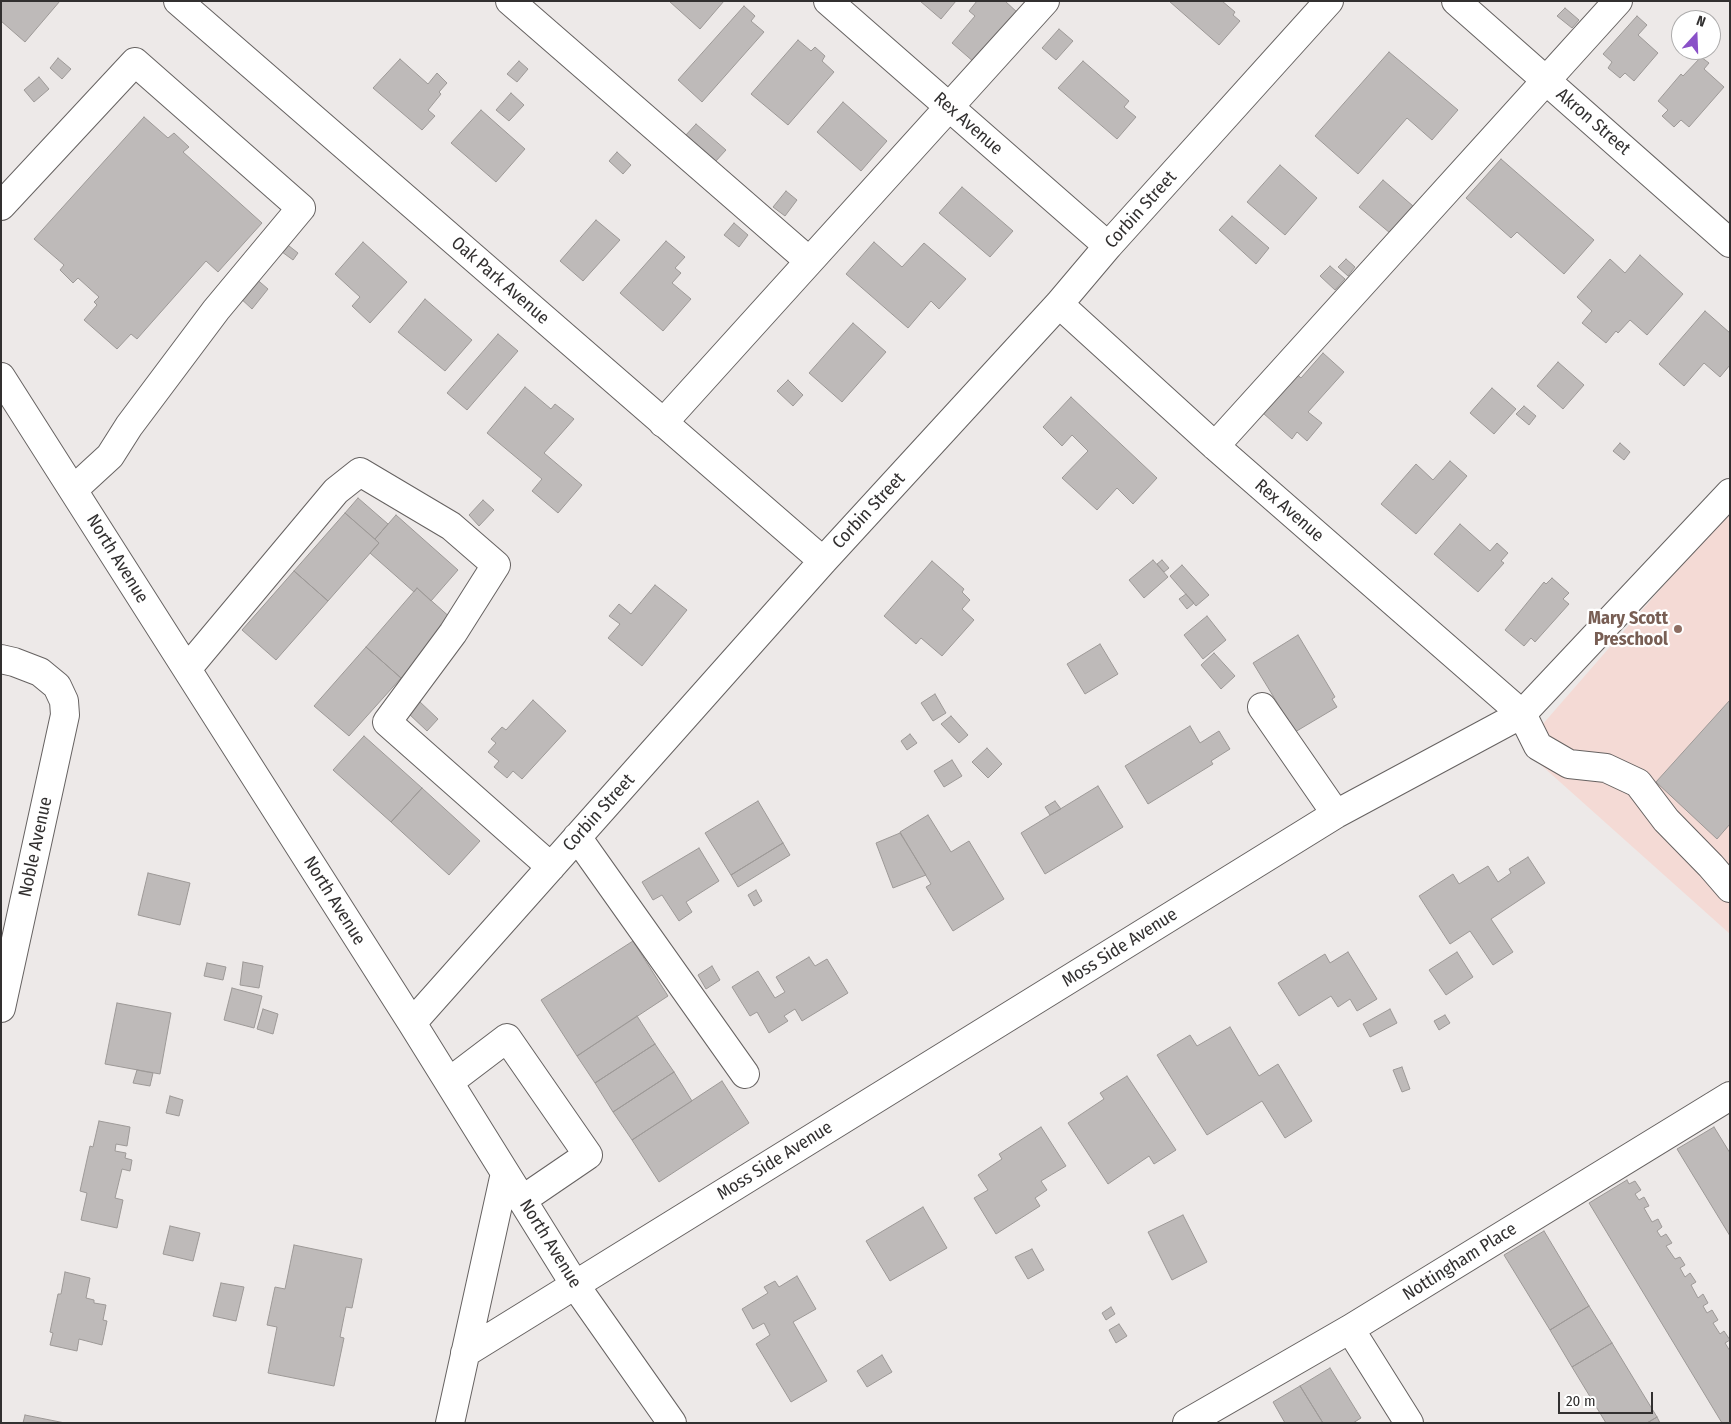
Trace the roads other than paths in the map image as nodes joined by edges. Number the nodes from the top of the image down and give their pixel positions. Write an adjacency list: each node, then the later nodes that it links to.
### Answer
1 (178, 1): 16 (street, Oak Park Avenue)
2 (510, 1): 13 (street)
3 (828, 1): 9 (street, Rex Avenue)
4 (1045, 1): 9 (street)
5 (1330, 1): 12 (street, Corbin Street)
6 (1456, 1): 8 (street, Akron Street)
7 (1618, 1): 8 (street)
8 (1545, 80): 11 (street, Akron Street); 17 (street)
9 (948, 107): 12 (street, Rex Avenue); 13 (street)
10 (1, 206): 18 (street)
11 (1730, 243)
12 (1108, 246): 14 (street, Corbin Street)
13 (809, 261): 16 (street)
14 (1059, 304): 17 (street, Rex Avenue); 20 (street, Corbin Street)
15 (1, 377): 18 (street, North Avenue)
16 (663, 423): 20 (street, Oak Park Avenue)
17 (1215, 446): 24 (street, Rex Avenue)
18 (74, 490): 22 (street, North Avenue)
19 (1730, 493): 24 (street, Moss Side Avenue)
20 (823, 561): 26 (street, Corbin Street)
21 (1, 659): 29 (street, Noble Avenue)
22 (187, 669): 27 (street); 30 (street, North Avenue)
23 (1262, 707): 25 (street)
24 (1522, 714): 25 (street, Moss Side Avenue); 28 (street)
25 (1336, 814): 36 (street, Moss Side Avenue)
26 (577, 837): 27 (street, Corbin Street); 31 (street)
27 (551, 867): 30 (street, Corbin Street)
28 (1730, 888)
29 (1, 1008)
30 (412, 1023): 32 (street, North Avenue)
31 (745, 1074)
32 (448, 1082): 34 (street, North Avenue); 35 (street)
33 (1730, 1096): 37 (street, Nottingham Place)
34 (505, 1173): 35 (street, North Avenue); 38 (street)
35 (522, 1200): 36 (street, North Avenue)
36 (575, 1285): 38 (street, Moss Side Avenue); 40 (street, North Avenue)
37 (1350, 1329): 41 (street, Nottingham Place); 42 (street)
38 (465, 1353): 39 (street)
39 (450, 1423)
40 (672, 1423)
41 (1187, 1423)
42 (1409, 1423)

